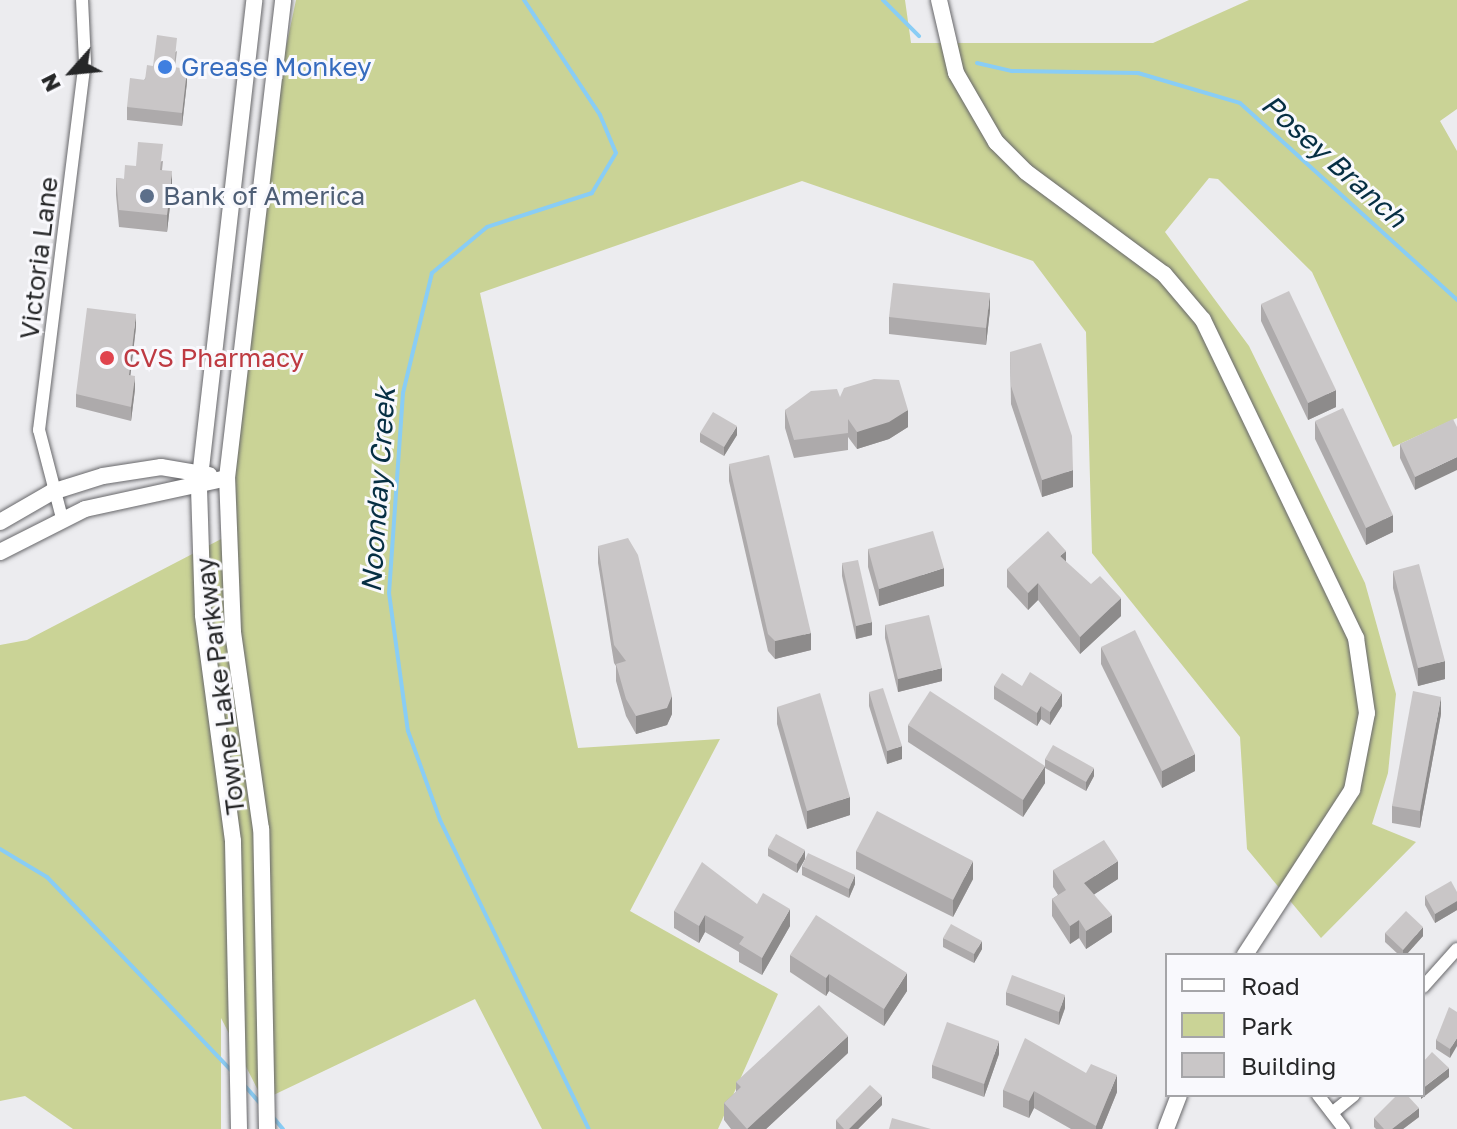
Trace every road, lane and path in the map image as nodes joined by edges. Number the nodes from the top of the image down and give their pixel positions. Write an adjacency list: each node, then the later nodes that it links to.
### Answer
1 (82, 0): 7 (street, Victoria Lane)
2 (254, 0): 6 (main road, Towne Lake Parkway)
3 (283, 0): 5 (main road, Towne Lake Parkway)
4 (939, 0): 12 (main road)
5 (227, 478): 6 (main road); 19 (main road, Towne Lake Parkway)
6 (199, 480): 7 (main road); 8 (main road); 18 (main road, Towne Lake Parkway)
7 (52, 492): 8 (street, Victoria Lane); 9 (main road)
8 (62, 518): 10 (main road)
9 (0, 522)
10 (0, 552)
11 (1457, 949): 13 (street)
12 (1246, 953)
13 (1425, 985)
14 (1178, 1097): 20 (main road)
15 (1320, 1097): 17 (street)
16 (1352, 1097): 17 (street)
17 (1332, 1113): 21 (street)
18 (239, 1129)
19 (267, 1129)
20 (1166, 1129)
21 (1344, 1129)

